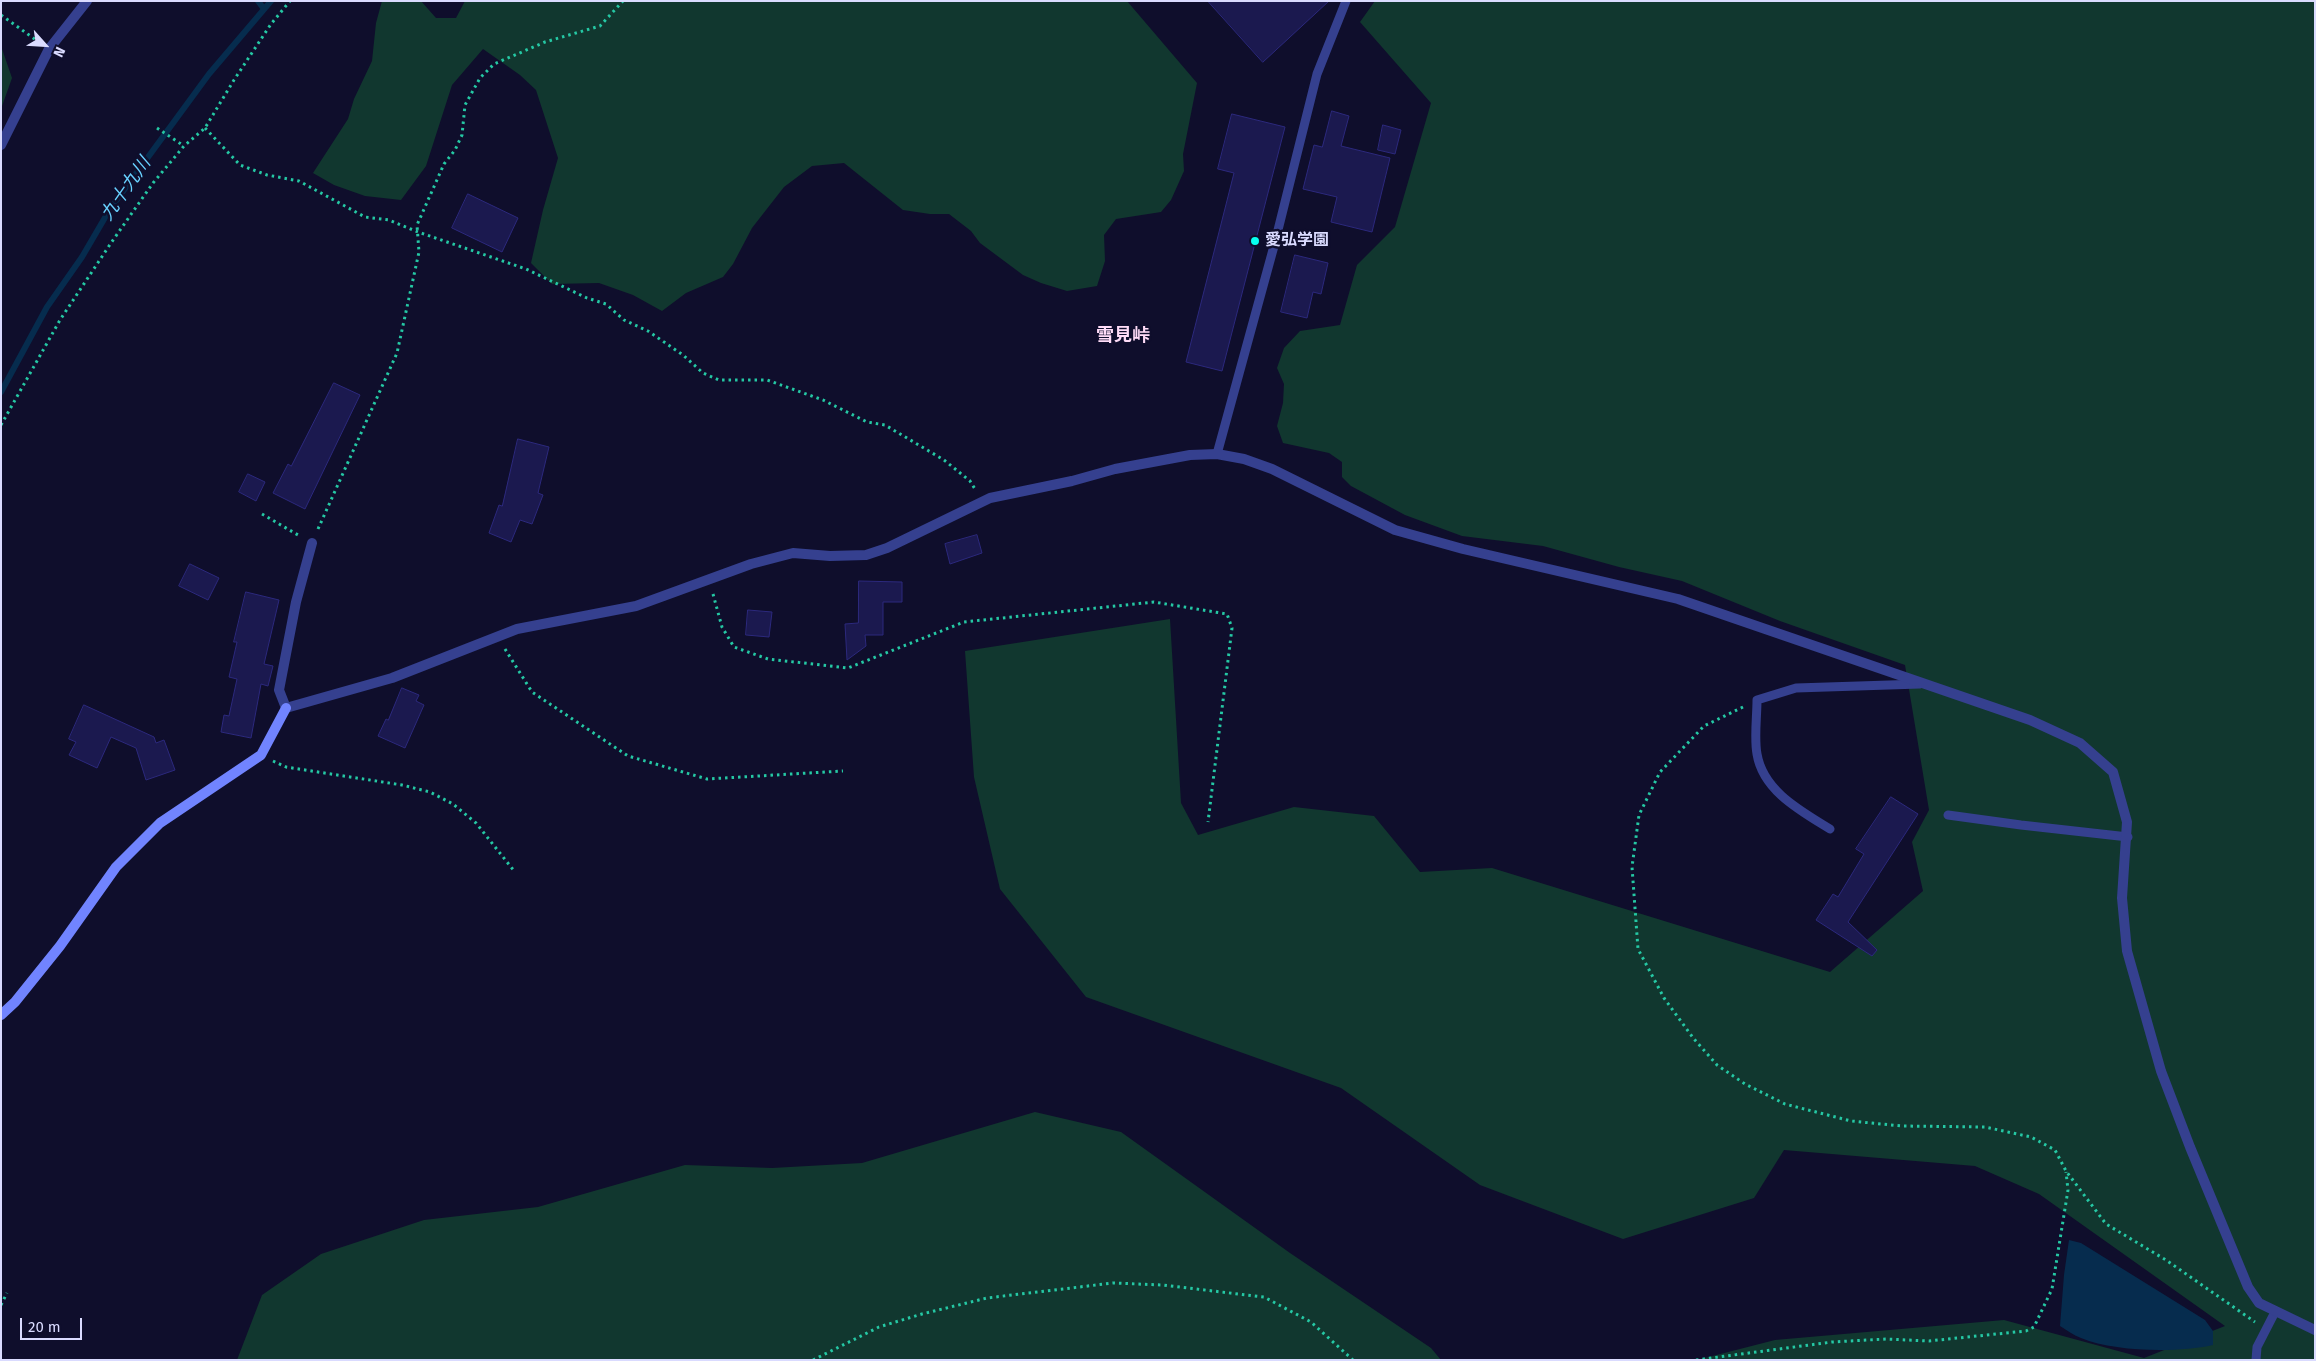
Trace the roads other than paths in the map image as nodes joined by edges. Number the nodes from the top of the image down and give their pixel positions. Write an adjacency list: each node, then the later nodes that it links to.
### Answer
1 (87, 1): 3 (street)
2 (1346, 1): 4 (lane)
3 (1, 145)
4 (1217, 454): 6 (street); 7 (street)
5 (312, 544): 7 (street)
6 (1925, 684): 9 (lane); 10 (street)
7 (286, 708): 11 (street)
8 (1948, 815): 10 (lane)
9 (1830, 829)
10 (2128, 837): 12 (street)
11 (1, 1015)
12 (2276, 1312): 13 (street); 14 (lane)
13 (2315, 1330)
14 (2256, 1360)

